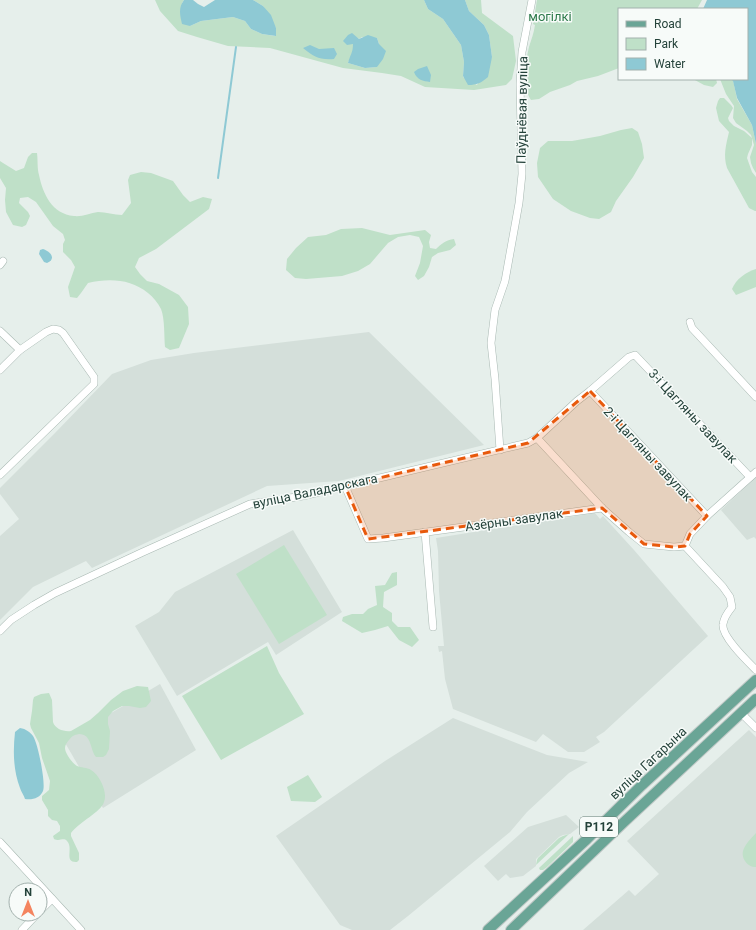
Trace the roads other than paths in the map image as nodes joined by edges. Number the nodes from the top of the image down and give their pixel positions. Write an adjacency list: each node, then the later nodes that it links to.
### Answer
1 (532, 0): 9 (street, Паўднёвая вуліца)
2 (690, 322): 7 (street)
3 (0, 331): 4 (street)
4 (20, 350): 5 (street); 11 (street)
5 (0, 370)
6 (590, 392): 8 (street); 12 (street, 3-і Цагляны завулак); 15 (street, 2-і Цагляны завулак)
7 (756, 397)
8 (537, 438): 9 (street, вуліца Валадарскага); 14 (street)
9 (500, 450): 13 (street, вуліца Валадарскага)
10 (756, 472): 12 (street)
11 (0, 475)
12 (750, 478): 15 (street)
13 (344, 486): 16 (street, Азёрны завулак); 19 (street, вуліца Валадарскага)
14 (602, 508): 16 (street, Азёрны завулак); 17 (street)
15 (707, 516): 17 (street)
16 (425, 532): 18 (street)
17 (686, 546): 20 (street)
18 (433, 627)
19 (0, 630)
20 (756, 670)
21 (756, 680): 25 (main road, вуліца Гагарына / Р112)
22 (756, 699): 23 (main road, вуліца Гагарына / Р112)
23 (741, 713): 24 (street); 26 (main road, вуліца Гагарына / Р112)
24 (756, 728)
25 (680, 750): 26 (street); 33 (main road, вуліца Гагарына / Р112)
26 (690, 761): 34 (main road, вуліца Гагарына / Р112)
27 (1, 846): 28 (street)
28 (52, 899): 29 (street); 32 (street)
29 (48, 903)
30 (30, 922): 31 (street)
31 (22, 930)
32 (81, 930)
33 (488, 930)
34 (511, 930)

